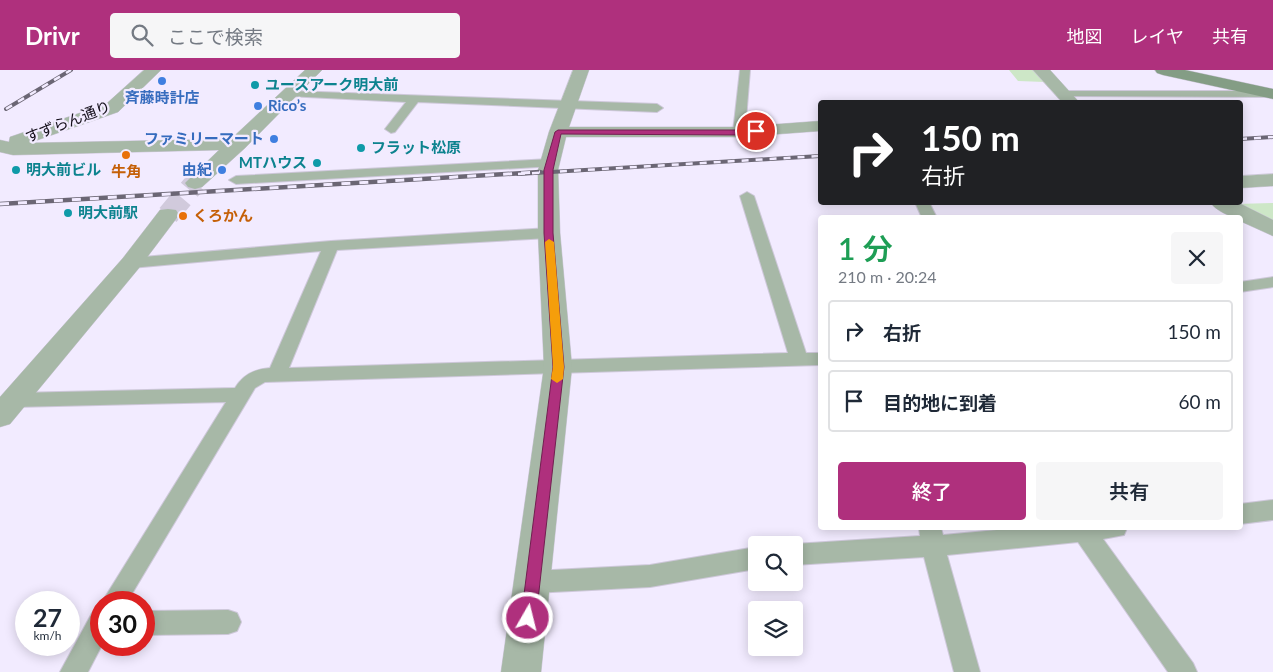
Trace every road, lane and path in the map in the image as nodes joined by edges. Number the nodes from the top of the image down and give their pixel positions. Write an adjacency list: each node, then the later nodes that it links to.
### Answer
1 (153, 70): 18 (street, すずらん通り)
2 (314, 70): 7 (street)
3 (581, 70): 11 (street)
4 (746, 70): 16 (lane)
5 (1042, 70): 9 (street)
6 (1163, 70): 8 (main road)
7 (291, 94): 10 (lane); 17 (street)
8 (1273, 94): 9 (lane)
9 (1067, 98)
10 (414, 100): 11 (lane); 14 (lane)
11 (567, 105): 12 (lane); 15 (street)
12 (658, 108)
13 (818, 126): 16 (street)
14 (391, 129)
15 (558, 132): 16 (street); 19 (street)
16 (739, 132)
17 (238, 144): 18 (street); 23 (street)
18 (1, 146)
19 (550, 163): 20 (lane); 28 (street)
20 (236, 180)
21 (1273, 180): 22 (street)
22 (1243, 182)
23 (195, 184)
24 (747, 196): 33 (lane)
25 (1226, 205): 27 (street)
26 (168, 215): 30 (street)
27 (1273, 229)
28 (549, 233): 29 (lane); 35 (street)
29 (331, 246): 30 (lane); 36 (lane)
30 (131, 263): 38 (street)
31 (1273, 282): 32 (lane)
32 (1243, 287)
33 (799, 359): 34 (lane); 35 (lane)
34 (818, 359)
35 (558, 367): 36 (lane); 45 (street)
36 (276, 376): 37 (lane)
37 (242, 395): 38 (lane); 46 (lane)
38 (7, 408)
39 (1273, 510): 40 (lane)
40 (1243, 514)
41 (1084, 530): 42 (lane); 53 (lane)
42 (932, 537): 43 (lane); 52 (lane)
43 (803, 554)
44 (748, 559): 45 (lane)
45 (534, 582): 51 (street)
46 (121, 591)
47 (228, 622): 48 (lane)
48 (155, 623)
49 (90, 642): 50 (lane)
50 (73, 672)
51 (521, 672)
52 (967, 672)
53 (1184, 672)

